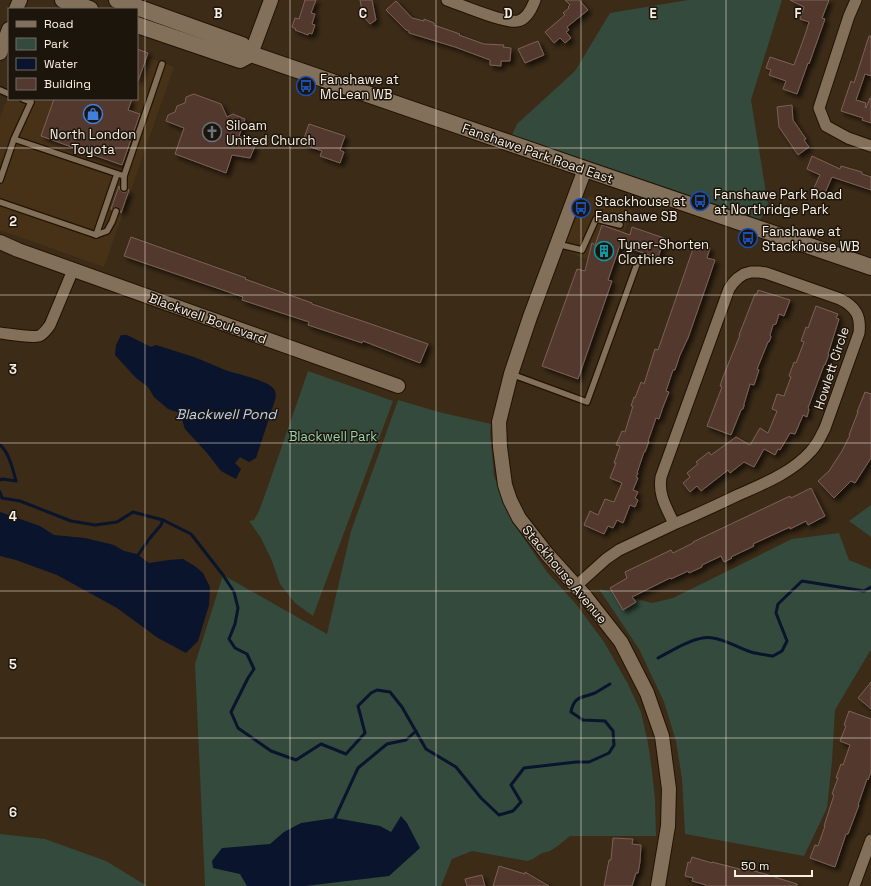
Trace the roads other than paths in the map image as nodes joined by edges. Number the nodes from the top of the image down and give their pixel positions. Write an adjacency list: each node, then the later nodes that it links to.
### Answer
1 (63, 0): 7 (main road)
2 (117, 0): 11 (main road, Fanshawe Park Road East)
3 (271, 0): 11 (street)
4 (447, 0): 5 (street)
5 (535, 0)
6 (856, 0): 15 (street)
7 (87, 8)
8 (138, 25): 11 (main road)
9 (8, 32): 10 (street)
10 (0, 53)
11 (252, 54): 16 (main road, Fanshawe Park Road East)
12 (162, 64): 18 (lane)
13 (31, 100): 14 (lane)
14 (14, 139): 17 (lane); 19 (lane)
15 (871, 146)
16 (585, 169): 26 (street, Stackhouse Avenue); 30 (main road, Fanshawe Park Road East)
17 (116, 174): 18 (lane); 24 (lane)
18 (124, 176): 20 (lane)
19 (0, 180)
20 (124, 188)
21 (0, 202): 24 (lane)
22 (116, 211): 24 (lane)
23 (620, 226): 26 (lane)
24 (96, 235)
25 (0, 242): 28 (street, Blackwell Boulevard)
26 (557, 244): 33 (street, Stackhouse Avenue)
27 (0, 250): 28 (street, Blackwell Boulevard)
28 (18, 250): 31 (street, Blackwell Boulevard)
29 (637, 264): 33 (lane)
30 (871, 267)
31 (73, 270): 32 (street); 34 (street, Blackwell Boulevard)
32 (0, 333)
33 (511, 374): 36 (street, Stackhouse Avenue)
34 (398, 386)
35 (674, 524): 35 (street, Howlett Circle); 36 (street, Howlett Circle)
36 (576, 586): 38 (street, Stackhouse Avenue)
37 (871, 840): 39 (street)
38 (658, 886)
39 (854, 886)

